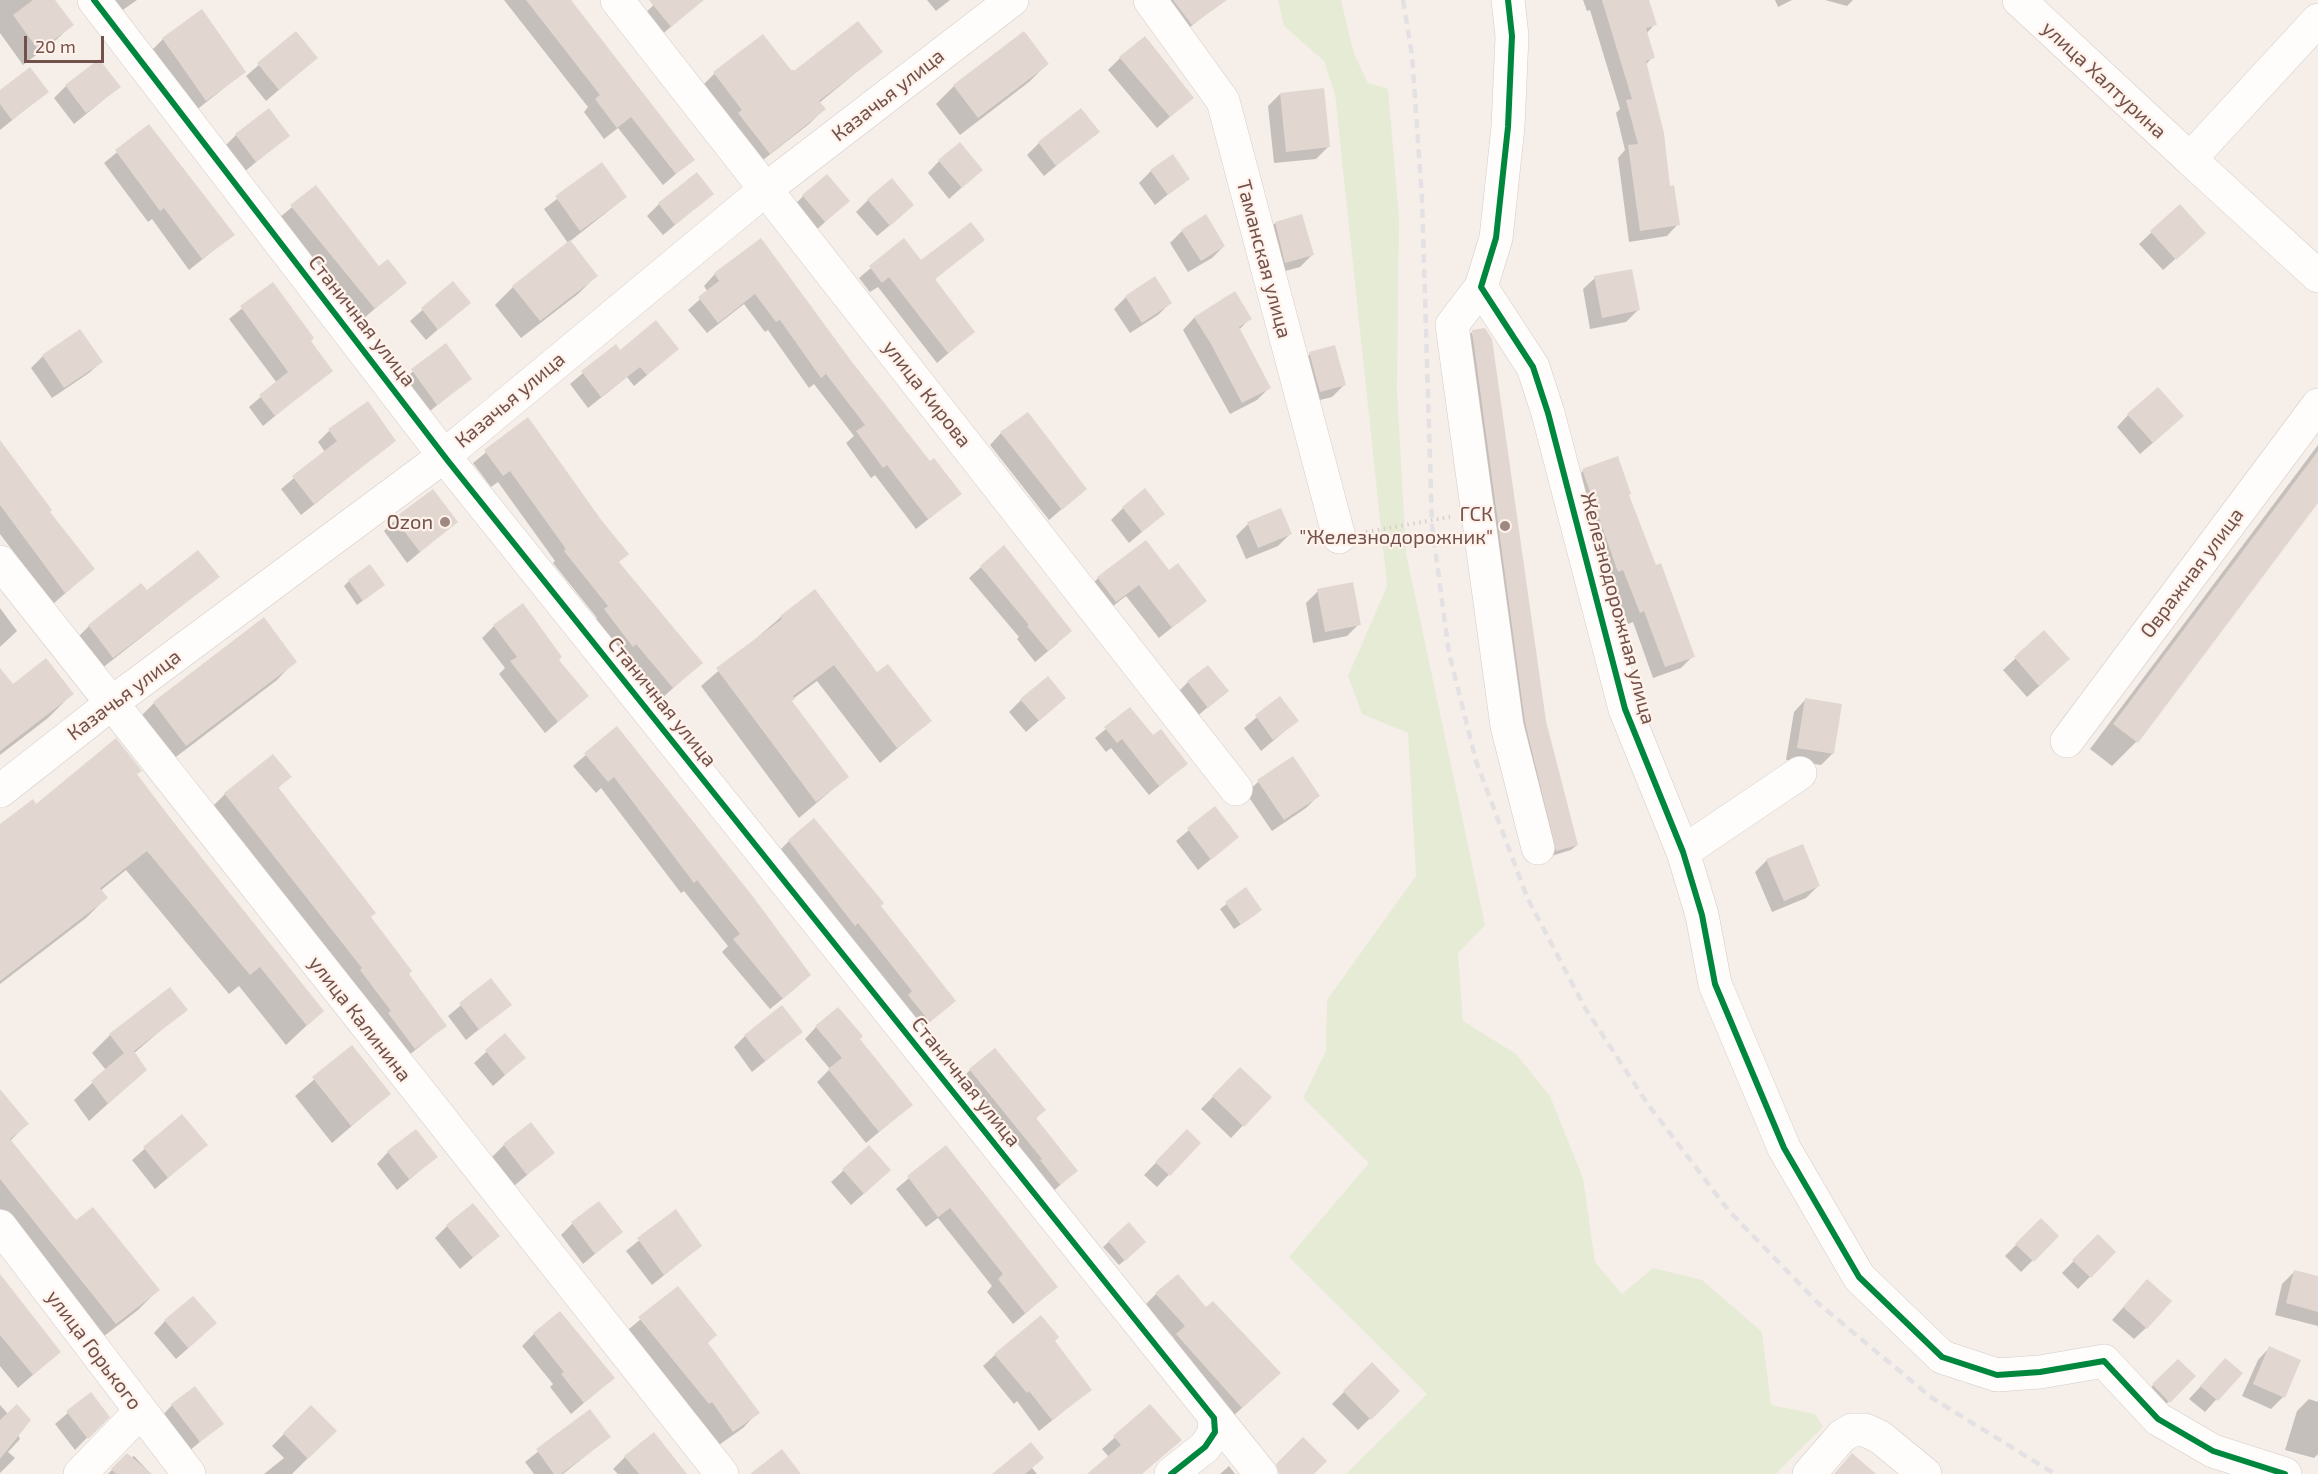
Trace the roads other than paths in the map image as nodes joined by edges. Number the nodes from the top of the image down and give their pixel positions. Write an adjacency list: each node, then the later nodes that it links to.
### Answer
1 (94, 0): 13 (street, Станичная улица)
2 (617, 0): 9 (street, улица Кирова)
3 (1012, 0): 9 (street, Казачья улица)
4 (1150, 0): 14 (street, Таманская улица)
5 (1508, 0): 11 (street)
6 (2019, 0): 8 (street, улица Халтурина)
7 (2318, 20): 8 (street)
8 (2190, 159): 10 (street)
9 (766, 189): 13 (street, Казачья улица); 19 (street, улица Кирова)
10 (2318, 276)
11 (1481, 287): 21 (street); 22 (street, Железнодорожная улица)
12 (2318, 405): 17 (street, Овражная улица)
13 (444, 456): 16 (street, Казачья улица); 25 (street, Станичная улица)
14 (1339, 537)
15 (0, 562): 16 (street, улица Калинина)
16 (110, 705): 20 (street, Казачья улица); 28 (street, улица Калинина)
17 (2067, 741)
18 (1800, 773): 22 (street)
19 (1236, 789)
20 (0, 790)
21 (1538, 848)
22 (1683, 852): 33 (street, Железнодорожная улица)
23 (0, 1226): 24 (street, улица Горького)
24 (141, 1411): 26 (street); 27 (street, улица Горького)
25 (1214, 1418): 29 (street); 30 (street, Станичная улица)
26 (80, 1474)
27 (189, 1474)
28 (722, 1474)
29 (1171, 1474)
30 (1261, 1474)
31 (1809, 1474): 32 (street)
32 (1925, 1474)
33 (2285, 1474)

